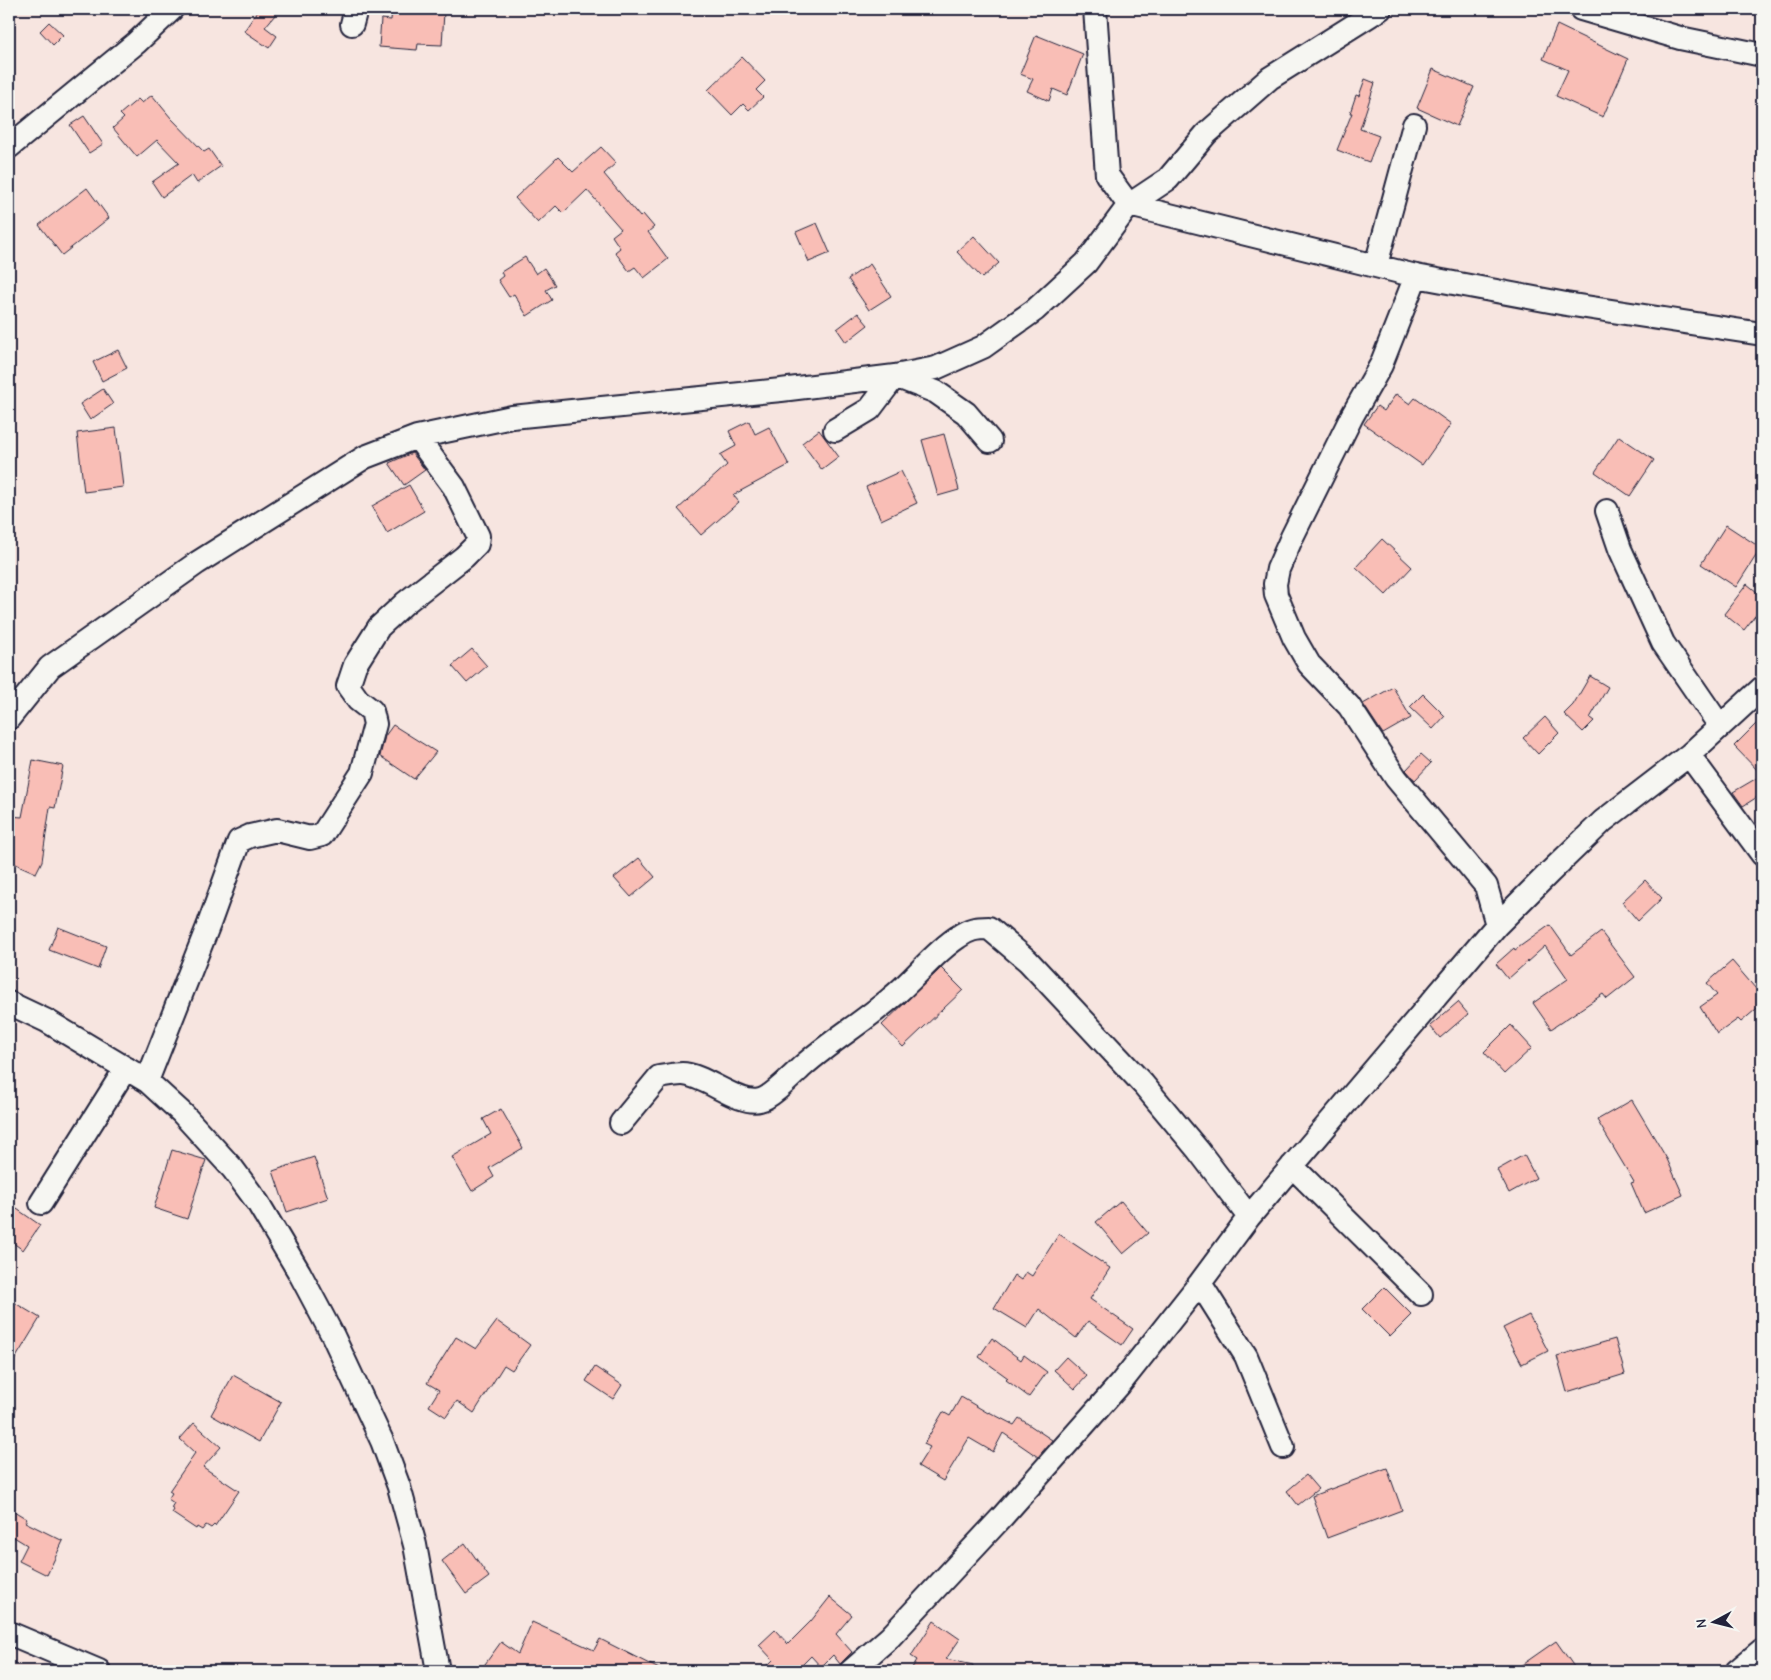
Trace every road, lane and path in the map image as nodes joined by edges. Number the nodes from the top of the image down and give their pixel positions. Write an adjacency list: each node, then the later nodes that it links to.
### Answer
1 (172, 9): 7 (street)
2 (1095, 9): 8 (street)
3 (1380, 9): 8 (street)
4 (1581, 9): 5 (street)
5 (1762, 55)
6 (1414, 125): 9 (street)
7 (9, 147)
8 (1129, 204): 9 (street); 12 (street)
9 (1376, 265): 10 (street)
10 (1416, 276): 11 (street); 22 (street)
11 (1762, 334)
12 (895, 376): 13 (street); 14 (street); 15 (street)
13 (835, 430)
14 (417, 437): 18 (street); 25 (street)
15 (990, 441)
16 (1607, 511): 19 (street)
17 (1762, 688): 19 (street)
18 (9, 718)
19 (1720, 726): 20 (street)
20 (1689, 755): 21 (street); 22 (street)
21 (1762, 854)
22 (1497, 925): 27 (street)
23 (9, 1003): 24 (street)
24 (126, 1068): 25 (street); 28 (street)
25 (147, 1081): 36 (street)
26 (621, 1123): 29 (street)
27 (1292, 1166): 29 (street); 31 (street)
28 (41, 1203)
29 (1249, 1217): 30 (street)
30 (1200, 1283): 32 (street); 37 (street)
31 (1421, 1294)
32 (1283, 1447)
33 (9, 1633): 35 (street)
34 (1762, 1650): 38 (street)
35 (99, 1671)
36 (438, 1671)
37 (851, 1671)
38 (1737, 1671)

